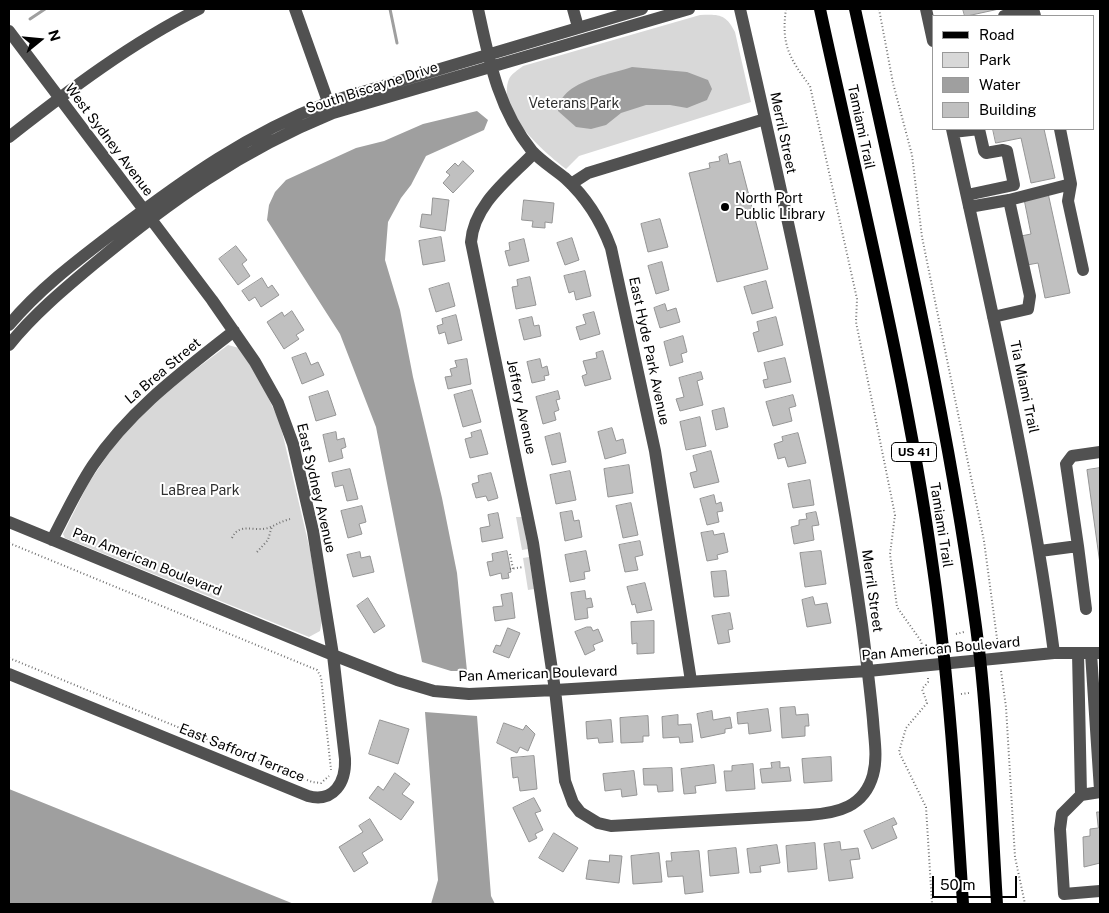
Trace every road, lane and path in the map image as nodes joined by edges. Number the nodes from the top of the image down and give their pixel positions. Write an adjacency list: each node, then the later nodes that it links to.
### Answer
1 (199, 9): 18 (street)
2 (295, 9): 19 (street)
3 (478, 9): 17 (street, East Hyde Park Avenue)
4 (573, 9): 14 (street)
5 (640, 9): 14 (street, South Biscayne Drive)
6 (689, 9): 17 (street, South Biscayne Drive)
7 (740, 9): 20 (street, Merril Street)
8 (786, 9): 58 (path)
9 (820, 9): 57 (main road, Tamiami Trail / US 41)
10 (855, 9): 56 (main road, Tamiami Trail / US 41)
11 (926, 9): 16 (street)
12 (1027, 9): 13 (street)
13 (1007, 15)
14 (578, 28): 17 (street, South Biscayne Drive)
15 (9, 31): 18 (street, West Sydney Avenue)
16 (932, 36)
17 (489, 60): 19 (street, South Biscayne Drive); 25 (street, East Hyde Park Avenue)
18 (59, 98): 24 (street); 30 (street, West Sydney Avenue)
19 (331, 108): 30 (street, South Biscayne Drive)
20 (765, 119): 26 (street); 59 (street, Merril Street)
21 (952, 130): 29 (street, Tia Miami Trail)
22 (979, 130): 29 (street)
23 (1060, 130): 27 (street)
24 (9, 136)
25 (534, 153): 26 (street, East Hyde Park Avenue); 62 (street, Jeffery Avenue)
26 (571, 184): 61 (street, East Hyde Park Avenue)
27 (1071, 184): 28 (street); 31 (street)
28 (1007, 200): 29 (street); 32 (street)
29 (968, 201): 32 (street, Tia Miami Trail)
30 (147, 214): 33 (street, South Biscayne Drive); 34 (street, East Sydney Avenue); 35 (street, South Biscayne Drive)
31 (1083, 270)
32 (993, 317): 44 (street, Tia Miami Trail)
33 (9, 325)
34 (234, 331): 41 (street, La Brea Street); 54 (street, East Sydney Avenue)
35 (9, 345)
36 (1100, 452): 43 (street)
37 (290, 519): 39 (path)
38 (9, 522): 41 (street, Pan American Boulevard)
39 (272, 526): 40 (path); 45 (path)
40 (232, 538)
41 (52, 540): 54 (street, Pan American Boulevard)
42 (9, 543): 55 (path)
43 (1078, 546): 44 (street); 48 (street)
44 (1040, 551): 51 (street, Tia Miami Trail)
45 (258, 552)
46 (510, 554): 47 (path)
47 (524, 567)
48 (1086, 609)
49 (964, 632): 50 (path)
50 (956, 634)
51 (1054, 653): 52 (street, Pan American Boulevard); 56 (street, Pan American Boulevard)
52 (1078, 653): 53 (street, Pan American Boulevard); 65 (street)
53 (1096, 653): 63 (street)
54 (333, 655): 60 (street, East Safford Terrace); 62 (street, Pan American Boulevard)
55 (9, 658)
56 (980, 660): 57 (street, Pan American Boulevard); 74 (main road, Tamiami Trail / US 41)
57 (945, 663): 58 (street, Pan American Boulevard); 75 (main road, Tamiami Trail / US 41)
58 (926, 665): 59 (street, Pan American Boulevard); 76 (path)
59 (868, 671): 61 (street, Pan American Boulevard); 62 (street, Merril Street)
60 (9, 674)
61 (691, 681): 62 (street, Pan American Boulevard)
62 (555, 690)
63 (1097, 692): 65 (street); 68 (street)
64 (969, 693): 66 (path)
65 (1079, 693): 67 (street)
66 (961, 694)
67 (1080, 752): 68 (street); 71 (street)
68 (1097, 752): 69 (street)
69 (1099, 777): 70 (street)
70 (1100, 791): 71 (street)
71 (1082, 794): 72 (street)
72 (1100, 891)
73 (1025, 898): 77 (path)
74 (997, 902)
75 (963, 903)
76 (932, 904)
77 (1025, 904)

